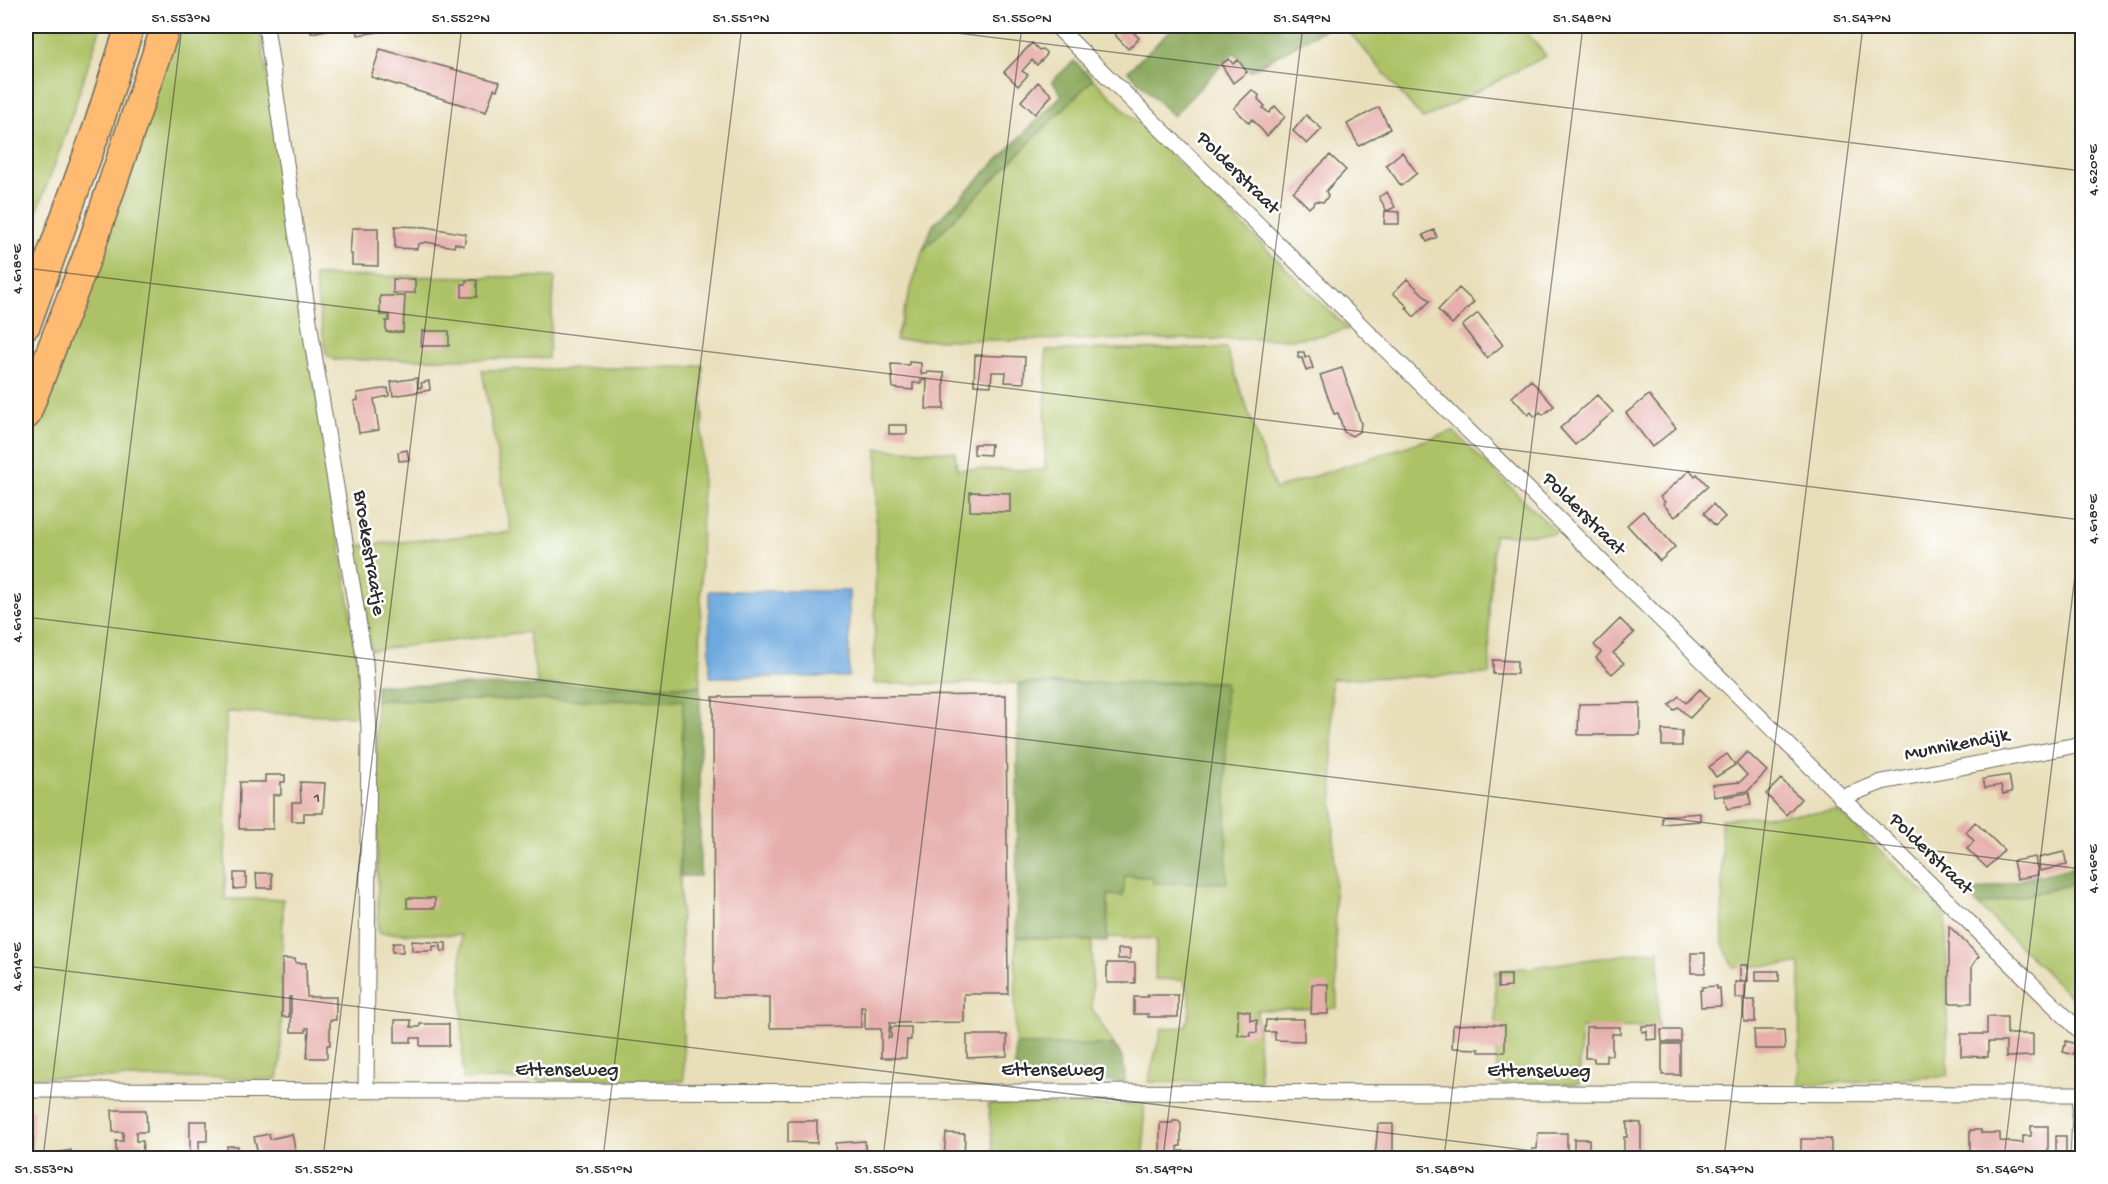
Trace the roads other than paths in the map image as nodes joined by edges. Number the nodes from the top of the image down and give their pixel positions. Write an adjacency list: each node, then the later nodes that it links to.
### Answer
1 (130, 26): 5 (highway)
2 (166, 26): 6 (highway)
3 (266, 26): 11 (street, Broekestraatje)
4 (1056, 26): 8 (street, Polderstraat)
5 (26, 325)
6 (26, 415)
7 (2082, 744): 8 (street, Munnikendijk)
8 (1841, 798): 9 (street, Polderstraat)
9 (2082, 1034)
10 (26, 1090): 11 (street, Ettenseweg)
11 (366, 1091): 12 (street, Ettenseweg)
12 (2082, 1094): 13 (street)
13 (2078, 1158)

